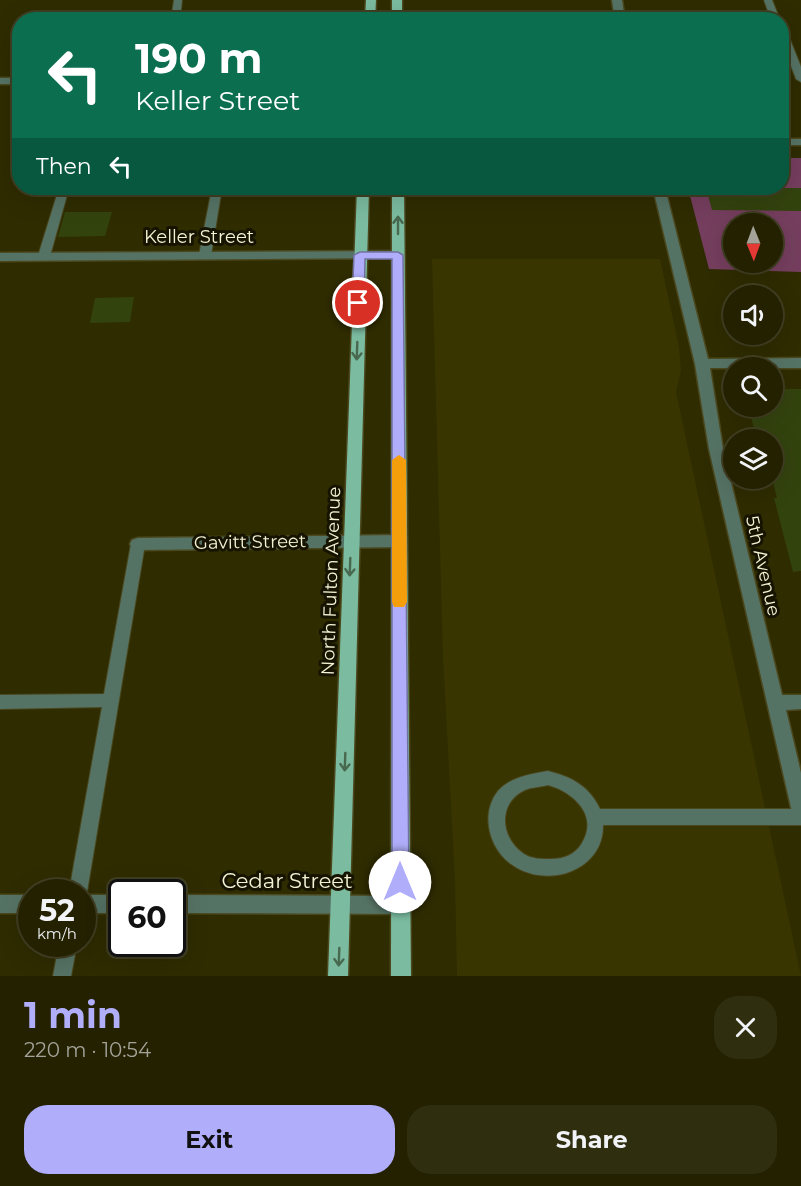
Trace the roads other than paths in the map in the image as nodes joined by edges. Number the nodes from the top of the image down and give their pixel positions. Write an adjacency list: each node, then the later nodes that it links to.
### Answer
1 (789, 45): 2 (lane)
2 (797, 59): 3 (lane)
3 (801, 79)
4 (62, 195): 12 (lane)
5 (216, 195): 9 (lane)
6 (363, 195): 10 (main road, North Fulton Avenue)
7 (398, 195): 11 (main road, one-way to 7)
8 (661, 195): 15 (street, 5th Avenue)
9 (205, 255): 10 (street, Keller Street); 12 (street, Keller Street)
10 (360, 255): 11 (street, Keller Street); 16 (main road, North Fulton Avenue, one-way to 16)
11 (398, 255): 17 (main road)
12 (44, 256): 13 (street, Keller Street)
13 (0, 257)
14 (801, 363): 15 (street)
15 (702, 364): 21 (street, 5th Avenue)
16 (351, 541): 17 (street, Gavitt Street); 18 (street, Gavitt Street); 30 (main road, North Fulton Avenue, one-way to 30)
17 (399, 541): 31 (main road)
18 (138, 544): 19 (lane)
19 (112, 700): 20 (lane); 26 (lane)
20 (0, 702)
21 (776, 702): 22 (street); 23 (street, 5th Avenue)
22 (801, 702)
23 (801, 812)
24 (595, 817): 24 (lane); 25 (lane)
25 (801, 817)
26 (80, 879)
27 (0, 904): 28 (street)
28 (18, 904)
29 (186, 904): 30 (street, Cedar Street)
30 (340, 904): 31 (street, Cedar Street); 34 (main road, North Fulton Avenue, one-way to 34)
31 (400, 905): 35 (main road)
32 (66, 957): 33 (lane)
33 (62, 976)
34 (338, 976)
35 (401, 976)

